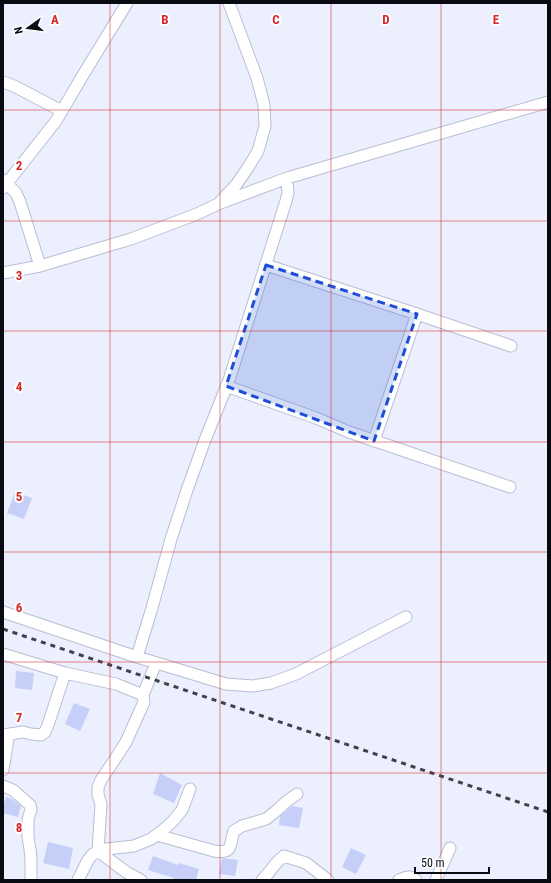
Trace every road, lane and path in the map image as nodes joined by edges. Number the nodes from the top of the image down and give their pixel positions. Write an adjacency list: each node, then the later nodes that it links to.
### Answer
1 (127, 3): 5 (street)
2 (229, 3): 8 (street)
3 (3, 82): 5 (street)
4 (548, 102): 6 (street)
5 (62, 110): 7 (street)
6 (287, 178): 8 (street); 9 (street)
7 (4, 184): 10 (street)
8 (218, 204): 10 (street)
9 (266, 265): 12 (street); 14 (street)
10 (40, 266): 11 (street)
11 (3, 273)
12 (417, 314): 13 (street); 15 (street)
13 (511, 346)
14 (226, 386): 15 (street); 20 (street)
15 (374, 441): 16 (street)
16 (510, 487)
17 (3, 612): 20 (street)
18 (406, 617): 21 (street)
19 (3, 654): 22 (street)
20 (137, 657): 21 (street)
21 (156, 662): 23 (street)
22 (65, 673): 23 (street); 24 (street)
23 (143, 695): 31 (street)
24 (5, 735): 25 (street)
25 (3, 770)
26 (3, 786): 32 (street)
27 (190, 789): 29 (street)
28 (297, 794): 29 (street)
29 (157, 835): 31 (street)
30 (450, 848): 39 (street)
31 (98, 851): 33 (street); 34 (street)
32 (31, 880)
33 (78, 880)
34 (141, 880)
35 (262, 880): 36 (street)
36 (328, 880)
37 (399, 880): 38 (street)
38 (416, 880)
39 (436, 880)

